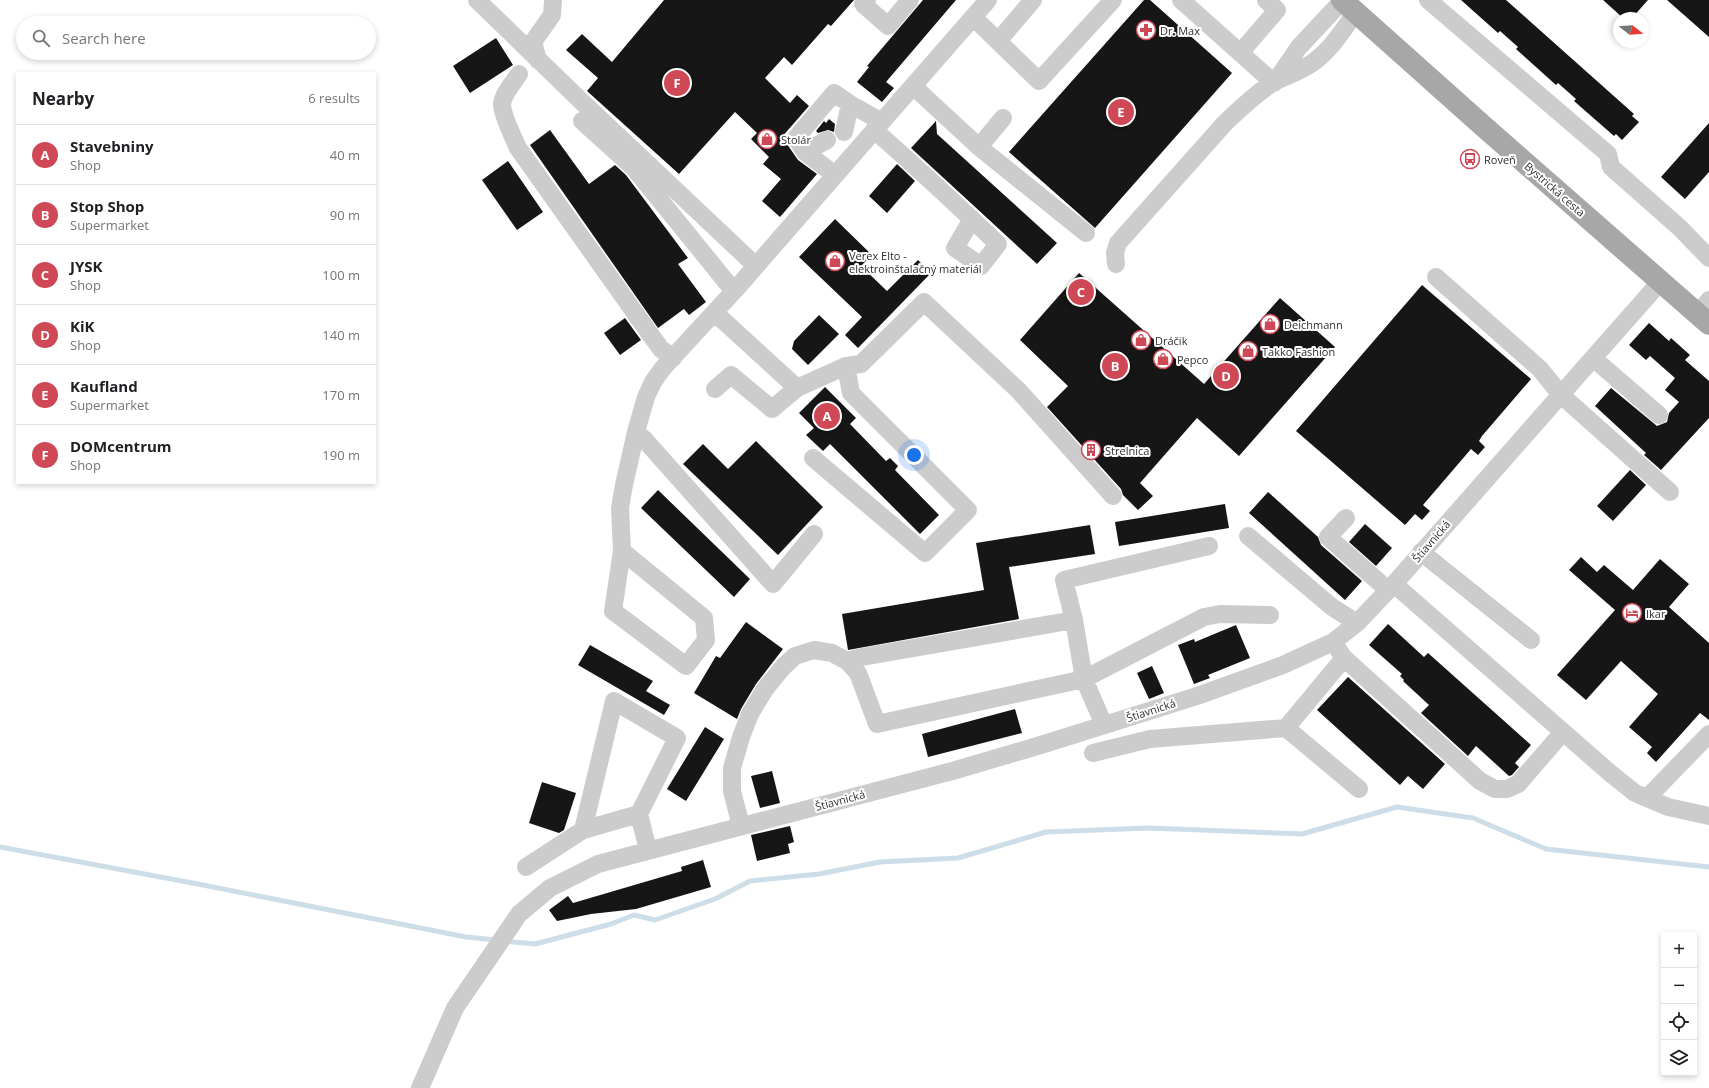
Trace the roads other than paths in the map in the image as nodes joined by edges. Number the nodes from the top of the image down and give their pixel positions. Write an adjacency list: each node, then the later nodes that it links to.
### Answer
1 (477, 0): 15 (street)
2 (553, 0): 15 (street)
3 (867, 0): 4 (street)
4 (910, 0)
5 (988, 0): 12 (street)
6 (1033, 0): 13 (street)
7 (1113, 0): 13 (street)
8 (1180, 0): 14 (street)
9 (1266, 0): 14 (street)
10 (1428, 0): 30 (street)
11 (1347, 4): 17 (street); 17 (street); 34 (main road, Bystrická cesta)
12 (973, 18): 13 (street); 18 (street)
13 (998, 41)
14 (1240, 53): 17 (street)
15 (538, 60): 32 (street)
16 (519, 74): 38 (street)
17 (1274, 83): 31 (street)
18 (912, 86): 22 (street); 25 (street)
19 (850, 104): 22 (street); 23 (street); 26 (street)
20 (1003, 118): 25 (street)
21 (582, 121): 35 (street)
22 (878, 126): 27 (street); 28 (street)
23 (844, 132)
24 (827, 140): 26 (street)
25 (979, 147): 29 (street)
26 (805, 152): 27 (street)
27 (835, 175): 32 (street)
28 (972, 219)
29 (1086, 233)
30 (1709, 258)
31 (1116, 264)
32 (756, 266): 35 (street)
33 (1436, 277): 43 (street)
34 (1661, 281): 37 (main road, Bystrická cesta); 39 (street, Štiavnická)
35 (735, 290): 36 (street)
36 (715, 313): 38 (street); 41 (street)
37 (1705, 313)
38 (673, 358): 45 (street)
39 (1593, 358): 43 (street, Štiavnická); 44 (street)
40 (846, 366): 41 (street); 46 (street); 48 (street)
41 (797, 388): 42 (street)
42 (715, 389)
43 (1561, 395): 47 (street); 54 (street, Štiavnická)
44 (1659, 415)
45 (636, 432): 50 (street); 53 (street)
46 (813, 458)
47 (1670, 492)
48 (1113, 496)
49 (1346, 518): 55 (street)
50 (814, 534)
51 (1248, 536): 58 (street)
52 (1209, 546): 57 (street)
53 (622, 550): 53 (street)
54 (1421, 552): 55 (street, Štiavnická); 59 (street)
55 (1391, 587): 58 (street, Štiavnická); 66 (street)
56 (1270, 615): 63 (street)
57 (1074, 620): 62 (street); 63 (street)
58 (1357, 623): 60 (street, Štiavnická)
59 (1531, 640)
60 (1334, 642): 61 (street); 64 (street, Štiavnická)
61 (1344, 658): 65 (street); 66 (street)
62 (847, 661): 63 (street); 73 (street)
63 (1084, 678): 64 (street)
64 (1104, 725): 73 (street, Štiavnická)
65 (1286, 728): 68 (street); 69 (street)
66 (1563, 732): 70 (street)
67 (1709, 734): 70 (street)
68 (1093, 753)
69 (1359, 789)
70 (1647, 798): 72 (street)
71 (639, 814): 74 (street); 74 (street); 75 (street)
72 (1709, 816)
73 (742, 826): 75 (street, Štiavnická)
74 (583, 830): 76 (street)
75 (648, 850): 77 (street, Štiavnická)
76 (526, 867)
77 (420, 1088)

